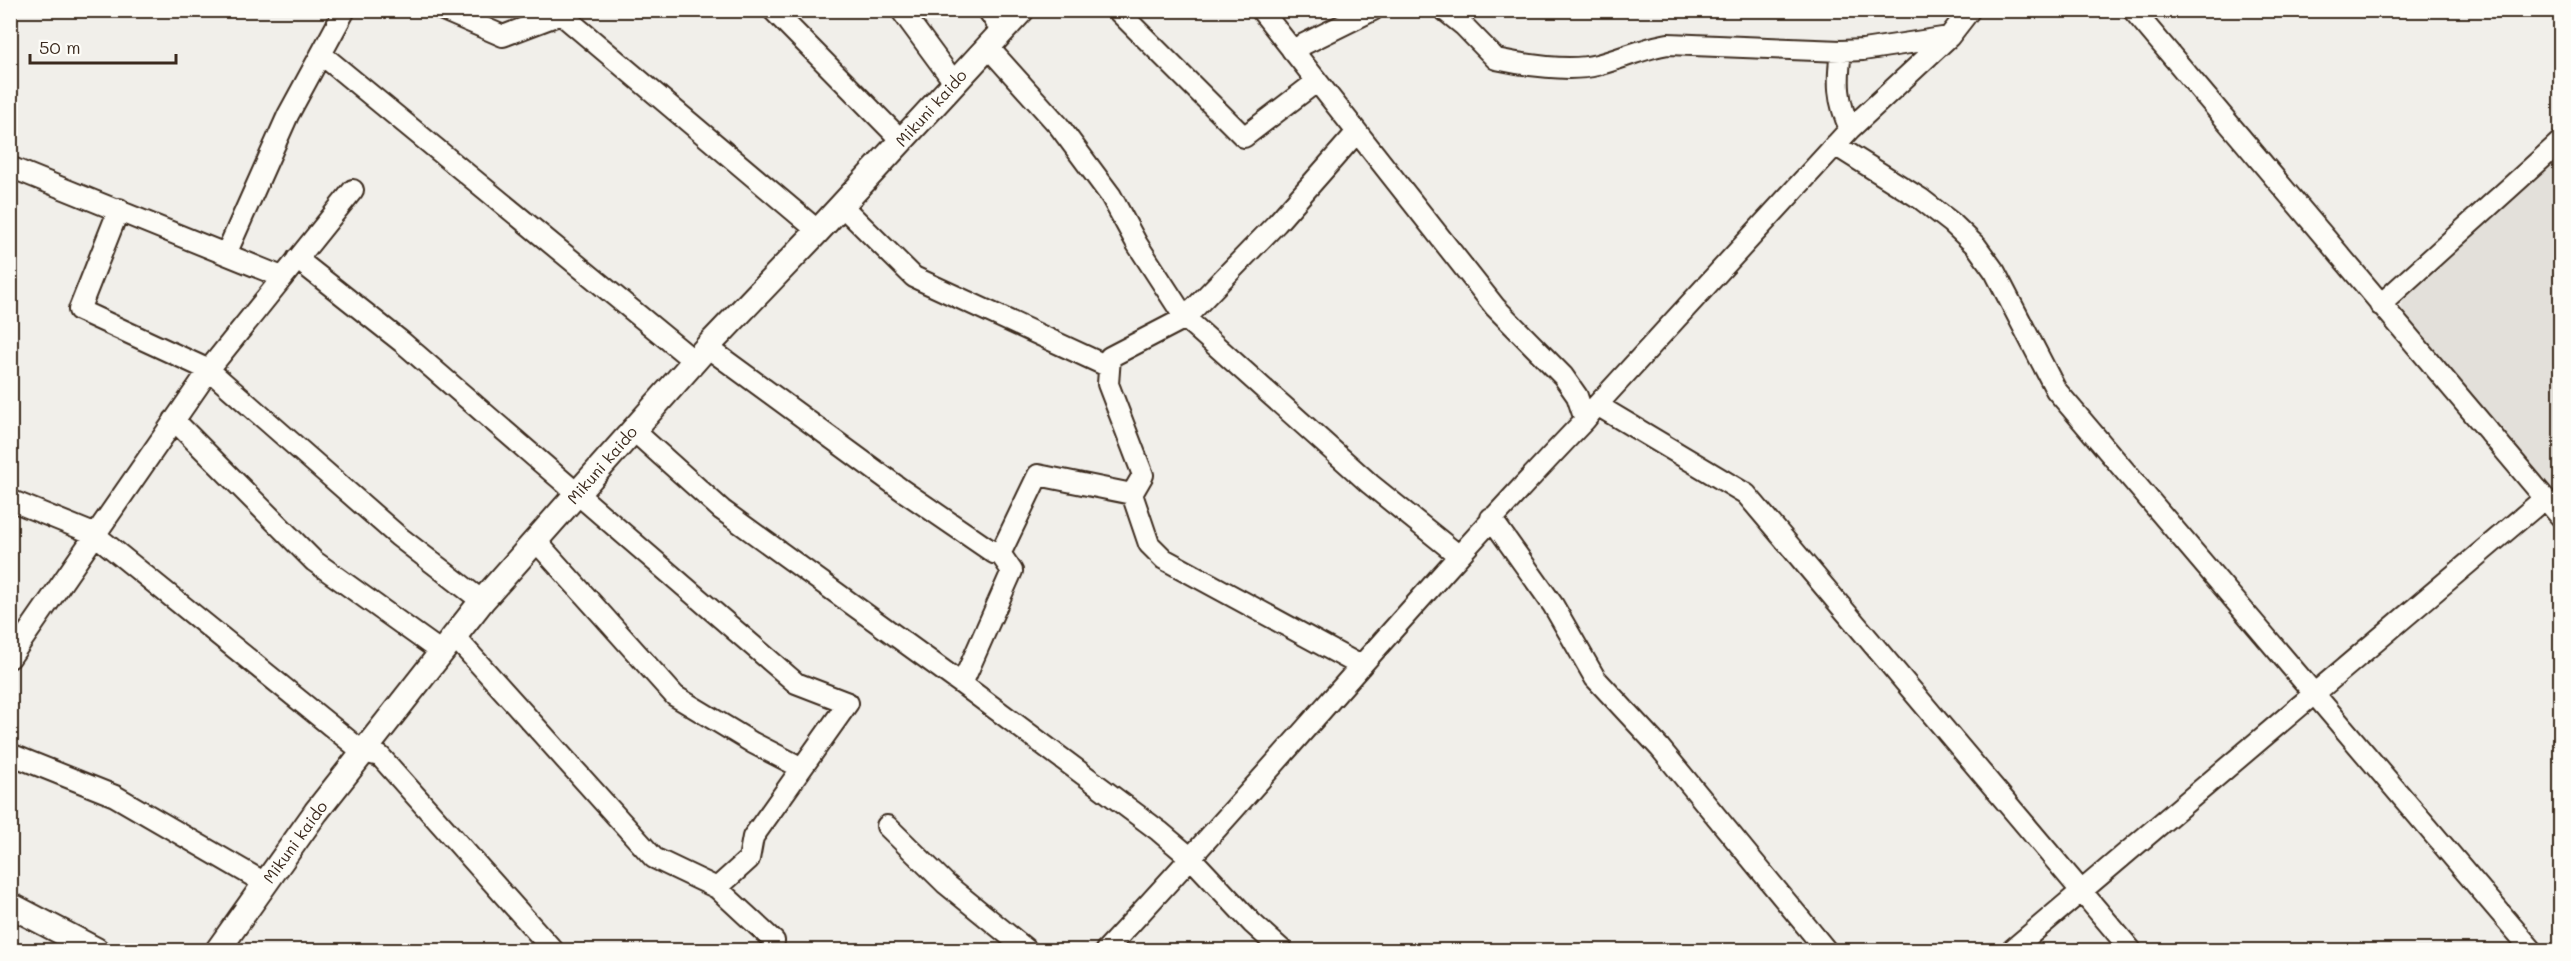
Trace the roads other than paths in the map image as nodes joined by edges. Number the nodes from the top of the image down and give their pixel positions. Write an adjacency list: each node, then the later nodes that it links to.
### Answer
1 (345, 10): 17 (street)
2 (443, 10): 29 (street)
3 (772, 10): 22 (street)
4 (901, 10): 18 (street)
5 (988, 10): 14 (street)
6 (1022, 10): 14 (main road, Mikuni kaido)
7 (1117, 10): 19 (street)
8 (1261, 10): 15 (street)
9 (1373, 10): 15 (street)
10 (1444, 10): 16 (street)
11 (1970, 10): 13 (street)
12 (2133, 10): 33 (street)
13 (1949, 37): 16 (street); 20 (street)
14 (995, 39): 18 (main road, Mikuni kaido); 34 (street)
15 (1292, 50): 19 (street)
16 (1842, 51): 20 (street)
17 (321, 54): 30 (street); 35 (street)
18 (954, 82): 22 (main road, Mikuni kaido)
19 (1316, 82): 21 (street)
20 (1850, 129): 24 (street)
21 (1357, 132): 34 (street); 38 (street)
22 (902, 141): 27 (main road, Mikuni kaido)
23 (2560, 142): 33 (street)
24 (1835, 145): 38 (street); 56 (street)
25 (10, 167): 28 (street)
26 (353, 190): 31 (street)
27 (841, 205): 29 (main road, Mikuni kaido); 36 (street)
28 (119, 209): 30 (street); 37 (street)
29 (818, 231): 35 (main road, Mikuni kaido)
30 (226, 254): 32 (street)
31 (297, 260): 32 (street); 41 (street)
32 (282, 277): 37 (street)
33 (2380, 305): 43 (street)
34 (1185, 318): 36 (street); 50 (street)
35 (701, 354): 40 (main road, Mikuni kaido); 49 (street)
36 (1108, 367): 42 (street)
37 (209, 370): 39 (street); 51 (street)
38 (1591, 412): 46 (street); 64 (street)
39 (174, 420): 47 (street); 52 (street)
40 (632, 429): 41 (main road, Mikuni kaido); 55 (street)
41 (578, 492): 48 (main road, Mikuni kaido); 59 (street)
42 (1132, 494): 49 (street); 54 (street)
43 (2545, 498): 45 (street); 56 (street)
44 (10, 500): 47 (street)
45 (2560, 516)
46 (1491, 518): 50 (street); 73 (street)
47 (94, 534): 53 (street); 57 (street)
48 (536, 541): 51 (main road, Mikuni kaido); 59 (street)
49 (999, 552): 55 (street)
50 (1458, 555): 54 (street)
51 (482, 601): 52 (main road, Mikuni kaido)
52 (448, 644): 57 (main road, Mikuni kaido); 63 (street)
53 (10, 658)
54 (1361, 666): 61 (street)
55 (962, 684): 61 (street)
56 (2313, 693): 64 (street); 76 (street)
57 (363, 752): 62 (main road, Mikuni kaido); 68 (street)
58 (10, 754): 62 (street)
59 (802, 768): 63 (street)
60 (887, 826): 70 (street)
61 (1192, 859): 71 (street); 72 (street)
62 (265, 884): 67 (main road, Mikuni kaido)
63 (717, 888): 69 (street)
64 (2081, 891): 74 (street); 75 (street)
65 (10, 905): 66 (main road)
66 (96, 951)
67 (218, 951)
68 (553, 951)
69 (772, 951)
70 (1027, 951)
71 (1106, 951)
72 (1282, 951)
73 (1826, 951)
74 (2012, 951)
75 (2131, 951)
76 (2532, 951)

